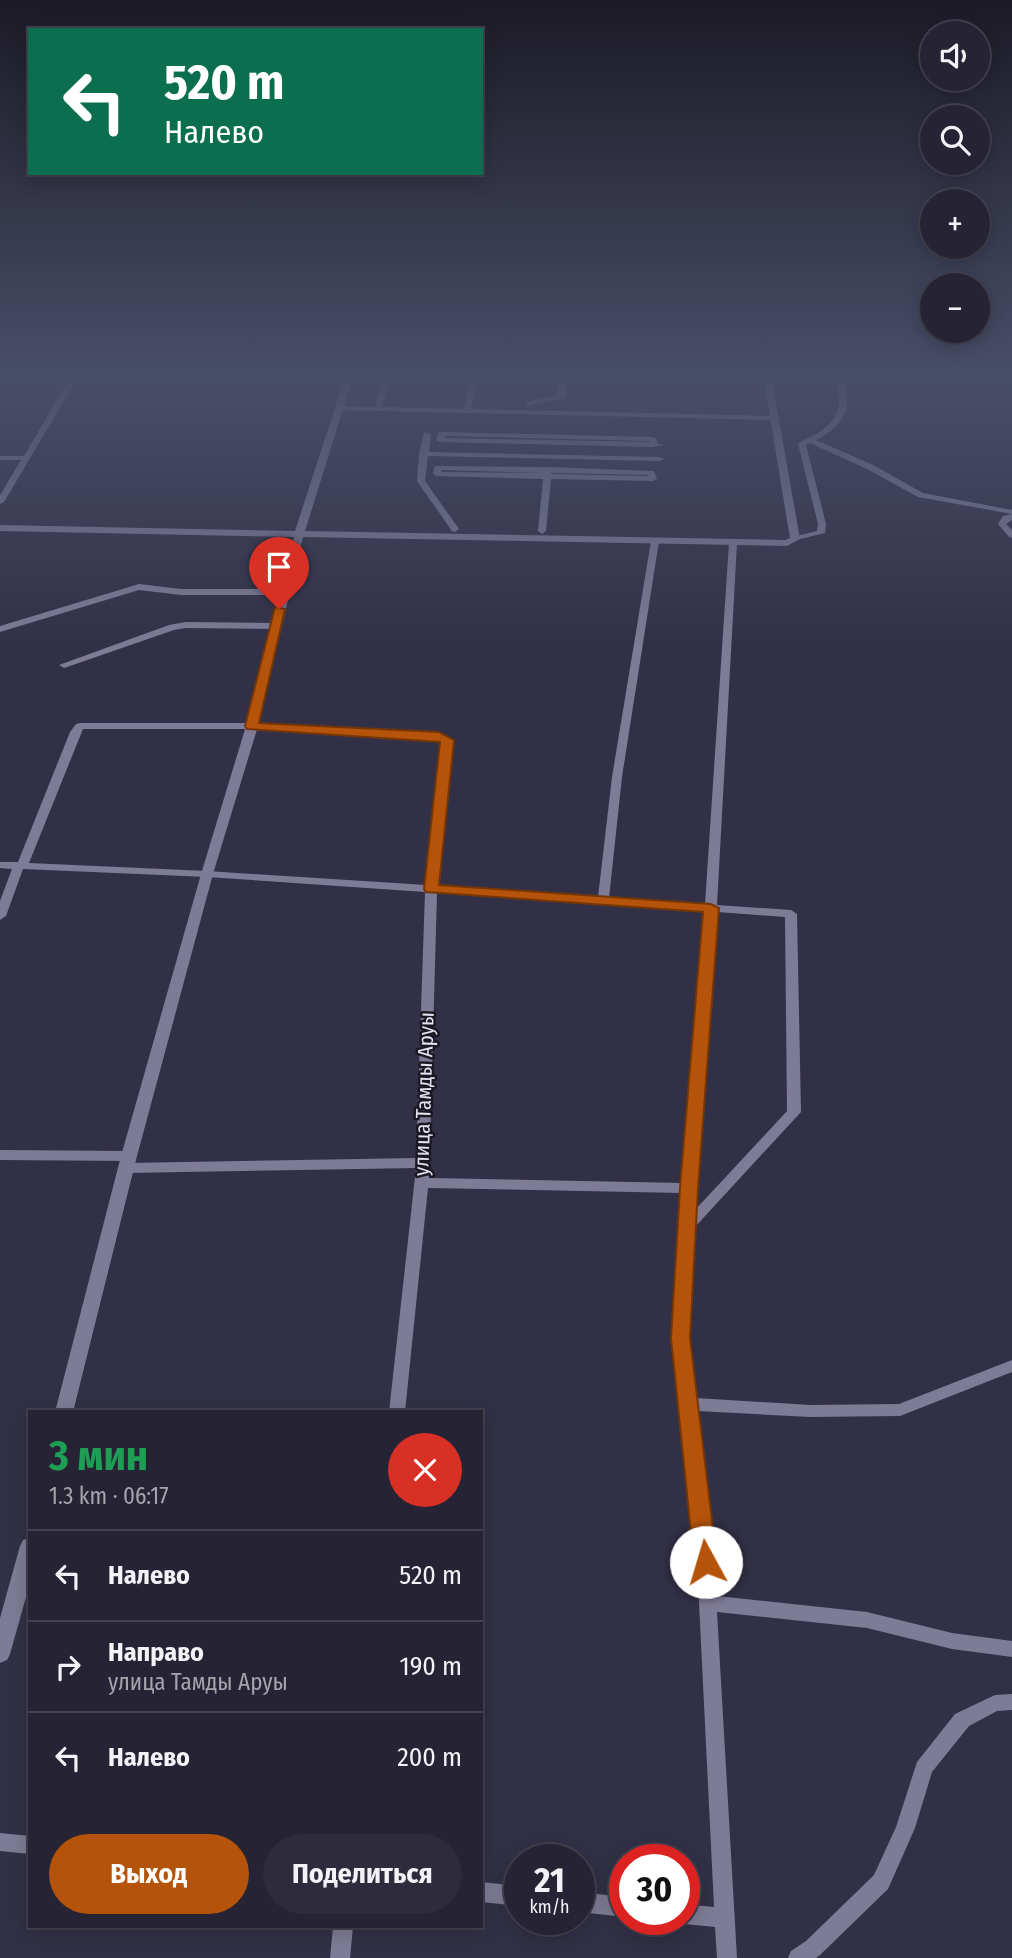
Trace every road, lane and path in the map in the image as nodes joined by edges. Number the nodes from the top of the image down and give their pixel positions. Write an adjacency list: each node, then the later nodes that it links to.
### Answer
1 (22, 465): 9 (street)
2 (321, 465): 15 (street)
3 (422, 465): 13 (street)
4 (549, 465): 8 (street)
5 (782, 465): 17 (street)
6 (806, 465): 17 (street)
7 (866, 465): 10 (street)
8 (548, 473): 8 (street); 8 (street); 14 (street)
9 (0, 502)
10 (1009, 517): 16 (street)
11 (0, 521): 15 (street)
12 (0, 528): 15 (street)
13 (455, 529): 14 (street); 15 (street)
14 (542, 531): 17 (street)
15 (299, 533): 18 (street); 20 (street)
16 (1012, 535)
17 (794, 537): 19 (street)
18 (655, 541): 19 (street); 29 (street)
19 (733, 543): 30 (street)
20 (283, 592): 21 (street); 22 (street)
21 (275, 626): 23 (street); 24 (street)
22 (0, 629)
23 (64, 665)
24 (251, 726): 26 (street); 27 (street); 28 (street, улица Тамды Аруы)
25 (0, 865): 26 (street)
26 (21, 866): 27 (street); 31 (street)
27 (207, 874): 28 (street); 33 (street)
28 (431, 889): 29 (street); 34 (street, улица Тамды Аруы)
29 (603, 901): 30 (street)
30 (711, 908): 36 (street); 37 (street)
31 (0, 916)
32 (0, 1154): 33 (street)
33 (128, 1162): 34 (street); 40 (street)
34 (422, 1163): 35 (street, улица Тамды Аруы)
35 (422, 1183): 36 (street); 41 (street, улица Тамды Аруы)
36 (689, 1188): 37 (street)
37 (687, 1227): 39 (street)
38 (1012, 1366): 39 (street)
39 (690, 1404): 43 (street)
40 (65, 1410)
41 (397, 1410)
42 (28, 1553): 45 (street)
43 (707, 1603): 44 (street); 52 (street)
44 (1012, 1649)
45 (0, 1654)
46 (1012, 1702): 56 (street)
47 (0, 1842): 48 (street)
48 (28, 1845)
49 (483, 1892): 50 (street)
50 (504, 1894)
51 (700, 1916): 52 (street)
52 (726, 1918): 55 (street)
53 (343, 1928): 54 (street)
54 (340, 1958)
55 (727, 1958)
56 (798, 1958)

